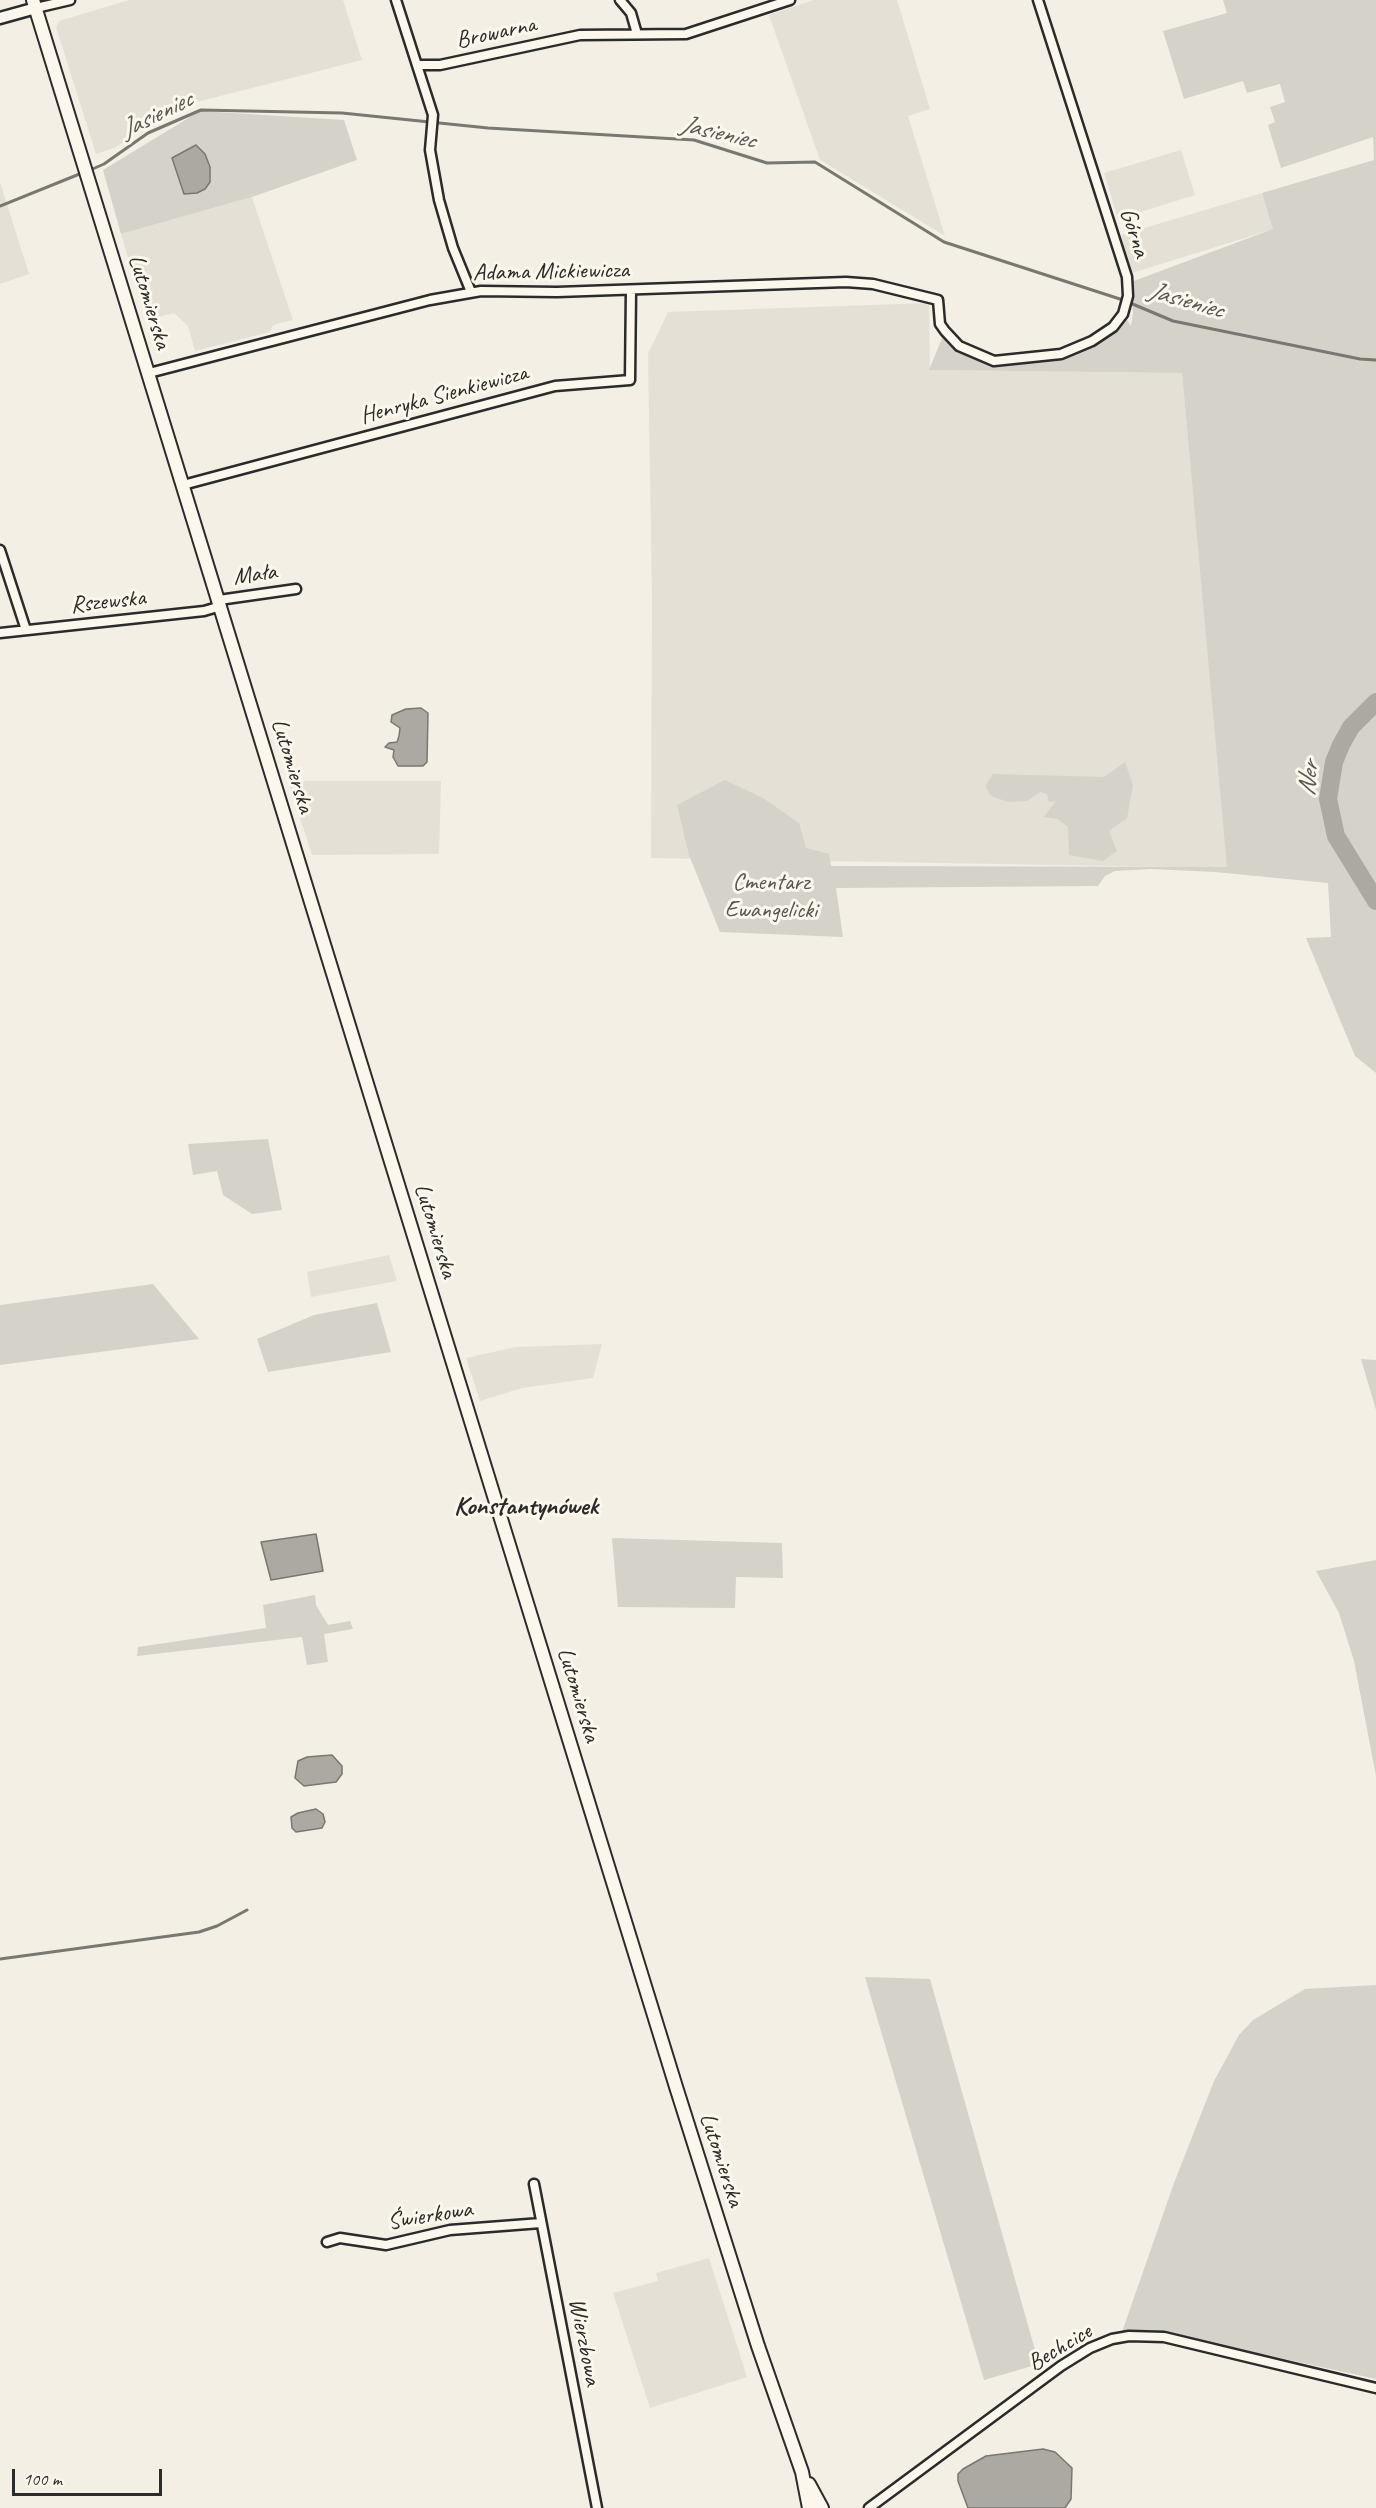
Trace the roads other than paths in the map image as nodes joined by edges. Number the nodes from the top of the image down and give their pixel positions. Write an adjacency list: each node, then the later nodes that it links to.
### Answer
1 (70, 0): 6 (street)
2 (396, 0): 9 (street)
3 (620, 0): 8 (street)
4 (790, 0): 8 (street, Browarna)
5 (1038, 0): 12 (street, Górna)
6 (34, 4): 7 (street); 13 (main road, Lutomierska)
7 (0, 18)
8 (637, 34): 9 (street, Browarna)
9 (419, 65): 11 (street)
10 (631, 290): 11 (street, Adama Mickiewicza); 12 (street, Adama Mickiewicza); 14 (street, Henryka Sienkiewicza)
11 (471, 292): 13 (street, Adama Mickiewicza)
12 (940, 324)
13 (148, 373): 14 (main road, Lutomierska)
14 (183, 485): 17 (main road, Lutomierska)
15 (0, 550): 18 (street)
16 (296, 589): 17 (street, Mała)
17 (220, 603): 18 (street, Rszewska); 24 (main road, Lutomierska)
18 (26, 630): 19 (street, Rszewska)
19 (0, 633)
20 (534, 2184): 21 (street, Wierzbowa)
21 (541, 2223): 22 (street, Świerkowa); 25 (street, Wierzbowa)
22 (327, 2241)
23 (1376, 2388): 28 (street, Bechcice)
24 (802, 2472): 26 (main road, Lutomierska); 27 (main road, Lutomierska)
25 (597, 2508)
26 (809, 2508)
27 (822, 2508)
28 (869, 2508)

